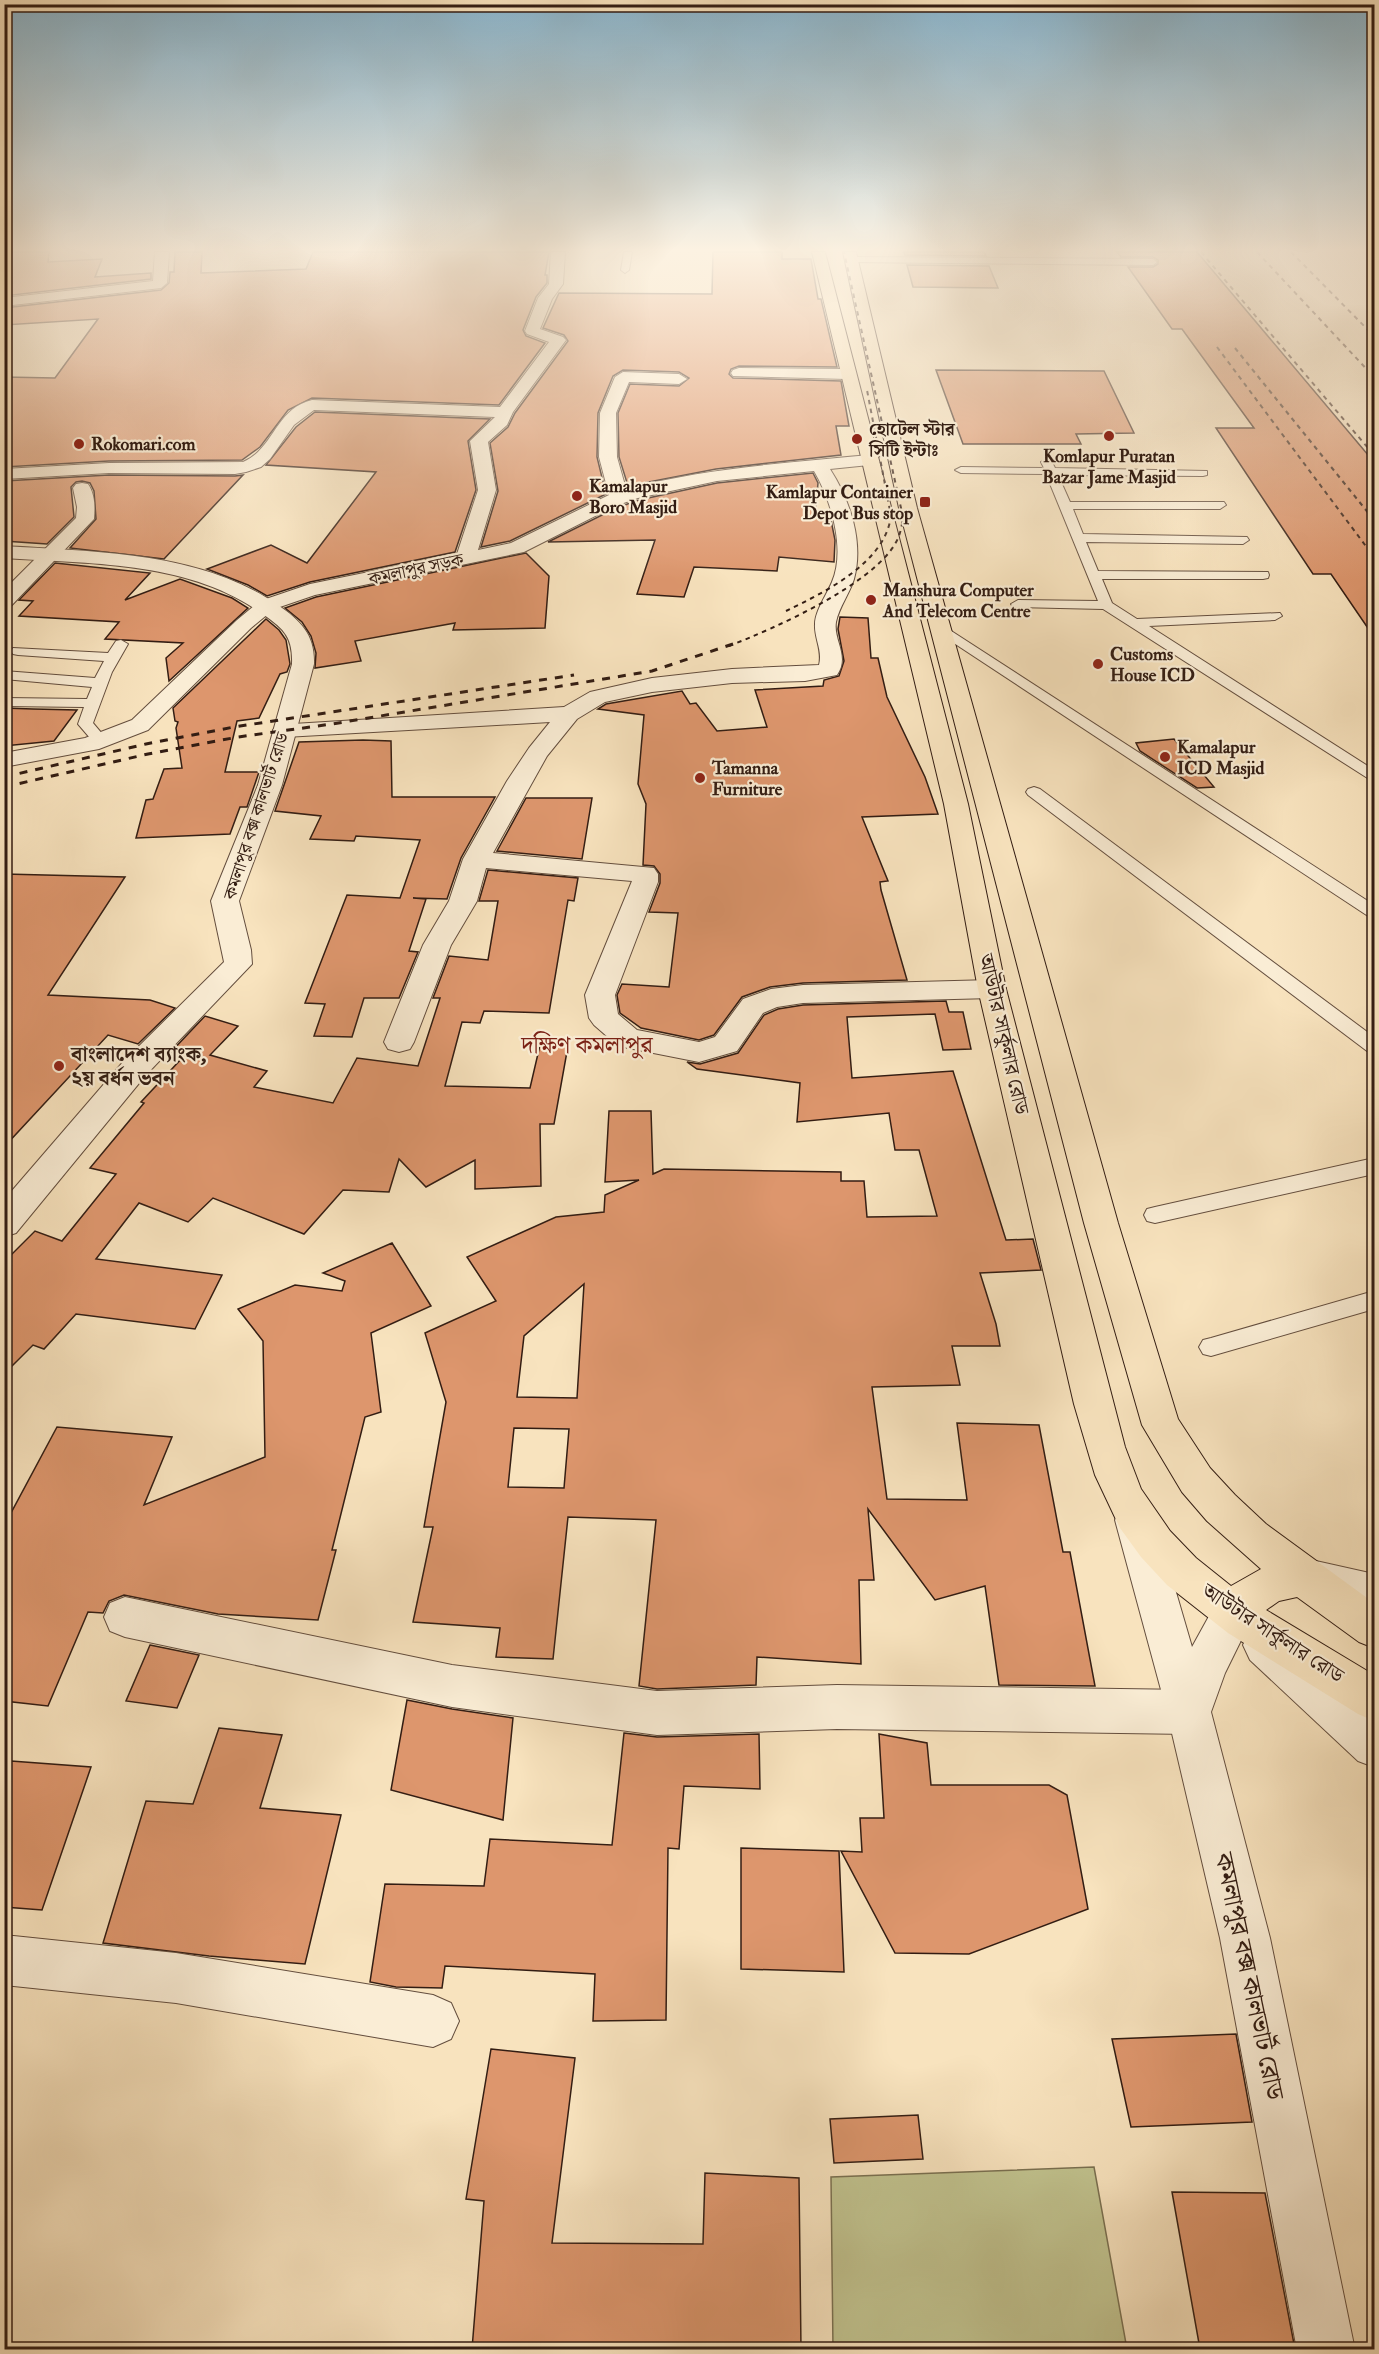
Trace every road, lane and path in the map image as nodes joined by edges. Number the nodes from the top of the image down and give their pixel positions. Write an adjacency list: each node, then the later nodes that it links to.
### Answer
1 (542, 362): 8 (street)
2 (845, 362): 6 (main road, আউটার সার্কুলার রোড)
3 (873, 362): 32 (main road, আউটার সার্কুলার রোড)
4 (739, 373): 6 (street)
5 (679, 380): 16 (street)
6 (849, 380): 7 (street); 9 (main road, আউটার সার্কুলার রোড)
7 (794, 387)
8 (505, 412): 14 (street); 23 (street)
9 (869, 460): 10 (street, কমলাপুর সড়ক); 48 (main road, আউটার সার্কুলার রোড)
10 (818, 464): 16 (street, কমলাপুর সড়ক); 40 (street)
11 (1049, 466): 12 (lane); 13 (lane); 18 (lane)
12 (961, 470)
13 (1203, 473)
14 (4, 474)
15 (82, 488): 22 (street)
16 (619, 498): 23 (street, কমলাপুর সড়ক)
17 (1220, 505): 18 (lane)
18 (1065, 506): 19 (lane)
19 (1079, 538): 20 (lane); 25 (lane)
20 (1244, 540)
21 (4, 552): 22 (street, কমলাপুর বক্স কালভার্ট রোড)
22 (50, 556): 26 (street); 27 (street, কমলাপুর বক্স কালভার্ট রোড)
23 (466, 558): 27 (street, কমলাপুর সড়ক)
24 (1263, 574): 25 (lane)
25 (1094, 575): 29 (lane)
26 (4, 602)
27 (267, 604): 41 (street, কমলাপুর বক্স কালভার্ট রোড); 42 (street, কমলাপুর সড়ক)
28 (1018, 604): 29 (lane)
29 (1106, 605): 31 (lane)
30 (1275, 616): 31 (lane)
31 (1132, 622): 44 (lane)
32 (942, 629): 47 (lane); 57 (main road, আউটার সার্কুলার রোড)
33 (121, 644): 35 (lane)
34 (18, 651): 35 (lane)
35 (111, 657): 37 (lane)
36 (4, 675): 37 (lane)
37 (100, 683): 39 (lane)
38 (4, 702): 39 (lane)
39 (92, 704): 42 (lane)
40 (569, 714): 41 (street); 46 (street)
41 (285, 730): 53 (street, কমলাপুর বক্স কালভার্ট রোড)
42 (101, 742): 43 (street, কমলাপুর সড়ক)
43 (4, 760)
44 (1374, 776)
45 (1034, 792): 50 (lane)
46 (476, 859): 48 (street); 49 (street)
47 (1374, 912)
48 (992, 989): 56 (main road, আউটার সার্কুলার রোড)
49 (399, 1042)
50 (1374, 1046)
51 (1374, 1166): 52 (lane)
52 (1155, 1215)
53 (4, 1224)
54 (1374, 1300): 55 (lane)
55 (1211, 1347)
56 (1134, 1515): 59 (main road, আউটার সার্কুলার রোড); 63 (street, কমলাপুর বক্স কালভার্ট রোড)
57 (1303, 1577): 58 (street); 59 (main road); 61 (main road, আউটার সার্কুলার রোড)
58 (1374, 1593)
59 (1234, 1612): 62 (main road, আউটার সার্কুলার রোড); 63 (street); 64 (street)
60 (126, 1617): 63 (street)
61 (1374, 1628)
62 (1374, 1699)
63 (1189, 1712): 67 (street, কমলাপুর বক্স কালভার্ট রোড)
64 (1374, 1744)
65 (4, 1960): 66 (street)
66 (434, 2020)
67 (1326, 2349)

